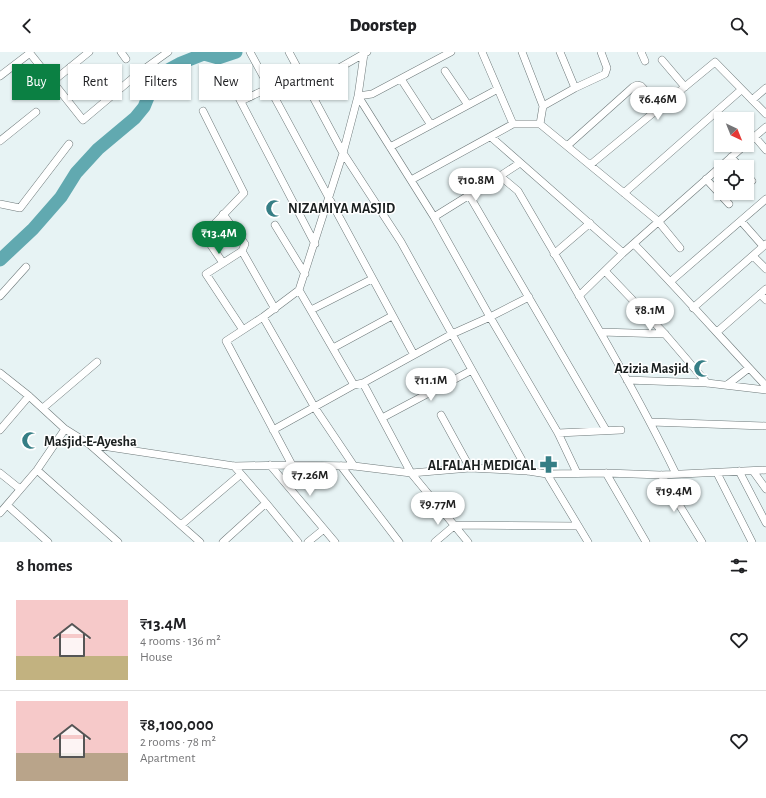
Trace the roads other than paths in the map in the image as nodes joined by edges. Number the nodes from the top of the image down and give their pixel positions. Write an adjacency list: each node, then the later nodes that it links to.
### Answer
1 (89, 52): 23 (street)
2 (121, 52): 14 (street)
3 (168, 52): 30 (street)
4 (250, 52): 20 (street)
5 (289, 52): 18 (street)
6 (451, 52): 24 (street)
7 (482, 52): 28 (street)
8 (522, 52): 38 (street)
9 (560, 52): 26 (street)
10 (601, 52): 26 (street)
11 (641, 52): 16 (street)
12 (30, 53): 17 (street); 22 (street)
13 (365, 53): 19 (street); 32 (street)
14 (126, 59)
15 (662, 60): 25 (street)
16 (645, 61)
17 (38, 64)
18 (295, 64)
19 (346, 64)
20 (260, 71)
21 (445, 71): 37 (street)
22 (0, 76)
23 (60, 76)
24 (401, 79): 32 (street); 45 (street)
25 (685, 87): 29 (street); 39 (street)
26 (575, 88): 38 (street)
27 (766, 88): 35 (street)
28 (498, 89): 37 (street); 43 (street)
29 (741, 90): 35 (street); 63 (street)
30 (60, 92)
31 (260, 92): 36 (street)
32 (358, 96): 52 (street); 55 (street)
33 (275, 100): 66 (street)
34 (315, 100): 55 (street)
35 (752, 100): 42 (street)
36 (240, 101): 75 (street)
37 (468, 105): 45 (street)
38 (542, 106): 44 (street)
39 (661, 107): 51 (street); 59 (street)
40 (203, 111): 69 (street)
41 (36, 112): 49 (street)
42 (766, 114)
43 (513, 124): 44 (street); 47 (street)
44 (540, 124): 51 (street)
45 (431, 125): 52 (street)
46 (766, 127): 48 (street)
47 (491, 137): 58 (street); 62 (street)
48 (755, 137): 53 (street)
49 (0, 141)
50 (69, 144): 67 (street)
51 (567, 146): 59 (street)
52 (390, 147): 62 (street)
53 (766, 150)
54 (737, 152): 56 (street)
55 (344, 153): 66 (street); 105 (street)
56 (731, 157): 57 (street); 61 (street)
57 (734, 160)
58 (520, 163): 60 (street); 73 (street)
59 (590, 165): 63 (street)
60 (500, 176): 64 (street); 81 (street)
61 (706, 179): 68 (street); 71 (street)
62 (411, 180): 70 (street)
63 (624, 193): 71 (street)
64 (469, 194): 70 (street); 94 (street)
65 (766, 199): 72 (street)
66 (329, 200): 75 (street); 88 (street)
67 (0, 204)
68 (729, 204)
69 (223, 214): 79 (street); 83 (street)
70 (434, 216): 101 (street)
71 (658, 221): 76 (street); 78 (street)
72 (741, 221): 77 (street); 89 (street)
73 (590, 223): 80 (street); 81 (street)
74 (275, 225): 87 (street)
75 (314, 244): 87 (street)
76 (634, 244): 80 (street); 89 (street)
77 (765, 245): 82 (street)
78 (680, 248)
79 (242, 251): 83 (street); 97 (street)
80 (623, 253): 86 (street)
81 (554, 254): 93 (street)
82 (753, 256): 85 (street); 96 (street)
83 (223, 263): 102 (street)
84 (26, 267): 92 (street)
85 (766, 269)
86 (605, 271): 93 (street); 106 (street)
87 (305, 274): 90 (street)
88 (372, 279): 98 (street); 99 (street)
89 (671, 281): 96 (street)
90 (299, 290): 97 (street); 98 (street)
91 (763, 291): 95 (street); 104 (street)
92 (0, 296)
93 (579, 296): 103 (street)
94 (529, 297): 101 (street); 130 (street)
95 (766, 300)
96 (693, 308): 104 (street)
97 (275, 309): 100 (street)
98 (311, 310): 107 (street)
99 (392, 316): 107 (street); 108 (street)
100 (263, 317): 102 (street); 122 (street)
101 (490, 317): 105 (street); 132 (street)
102 (243, 330): 129 (street)
103 (601, 332): 106 (street); 113 (street)
104 (717, 332): 110 (street)
105 (452, 334): 108 (street); 111 (street)
106 (665, 334): 115 (street)
107 (333, 348): 116 (street)
108 (414, 355): 114 (street)
109 (97, 362): 121 (street)
110 (750, 368): 117 (street); 118 (street)
111 (472, 370): 124 (street); 142 (street)
112 (0, 373): 120 (street)
113 (627, 380): 115 (street); 125 (street)
114 (363, 383): 116 (street); 124 (street)
115 (706, 383): 117 (street)
116 (354, 385): 122 (street)
117 (727, 385): 119 (street)
118 (766, 386)
119 (766, 390)
120 (29, 396): 121 (street); 128 (street)
121 (43, 408): 127 (street)
122 (315, 408): 129 (street); 138 (street)
123 (441, 415): 139 (street)
124 (382, 418): 146 (street)
125 (651, 422): 126 (street); 152 (street)
126 (766, 426)
127 (65, 429): 133 (street); 140 (street)
128 (0, 430)
129 (273, 430): 135 (street)
130 (606, 430): 131 (street); 132 (street)
131 (621, 430)
132 (558, 433): 147 (street)
133 (89, 444): 136 (street); 161 (street)
134 (270, 465): 135 (street); 136 (street); 163 (street)
135 (292, 465): 137 (street)
136 (234, 466): 150 (street)
137 (341, 466): 138 (street); 171 (street)
138 (354, 466): 146 (street)
139 (470, 468): 142 (street); 146 (street)
140 (37, 470): 154 (street); 165 (street)
141 (766, 470): 144 (street)
142 (528, 471): 151 (street)
143 (739, 471): 144 (street); 149 (street); 159 (street)
144 (753, 471): 155 (street)
145 (0, 473): 154 (street)
146 (411, 473): 160 (street)
147 (577, 473): 148 (street); 151 (street)
148 (606, 473): 153 (street); 175 (street)
149 (717, 473): 152 (street); 177 (street)
150 (241, 474): 156 (street); 161 (street)
151 (547, 474): 162 (street)
152 (676, 474): 153 (street)
153 (661, 475): 176 (street)
154 (20, 489): 157 (street)
155 (766, 489)
156 (266, 503): 167 (street); 168 (street)
157 (7, 505): 158 (street); 164 (street)
158 (0, 513)
159 (766, 523)
160 (454, 524): 162 (street); 172 (street); 173 (street)
161 (180, 525): 166 (street)
162 (578, 526): 174 (street)
163 (324, 529): 169 (street); 170 (street)
164 (48, 542)
165 (118, 542)
166 (200, 542)
167 (223, 542)
168 (298, 542)
169 (308, 542)
170 (335, 542)
171 (399, 542)
172 (434, 542)
173 (468, 542)
174 (588, 542)
175 (646, 542)
176 (702, 542)
177 (752, 542)

